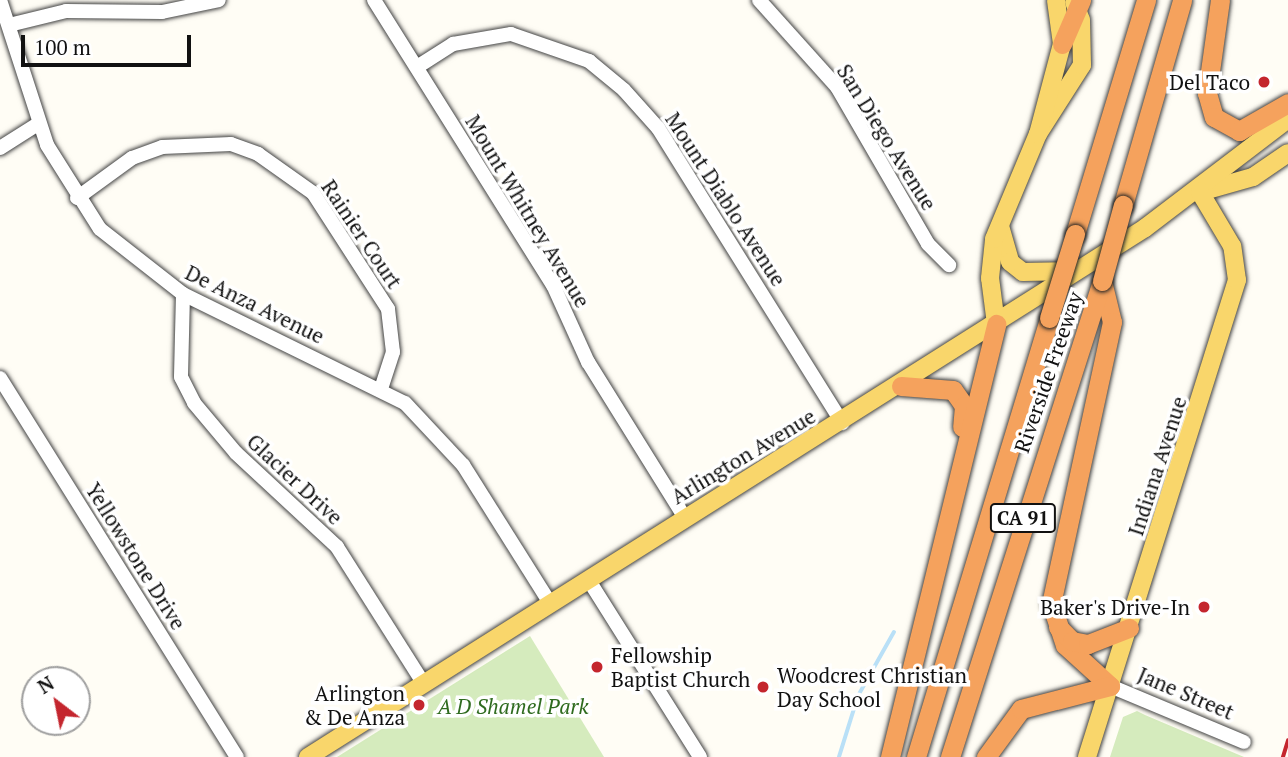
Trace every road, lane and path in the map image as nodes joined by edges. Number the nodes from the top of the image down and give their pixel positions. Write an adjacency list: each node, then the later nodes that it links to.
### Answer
1 (0, 0): 11 (street, De Anza Avenue)
2 (219, 0): 10 (street)
3 (373, 0): 13 (street, Mount Whitney Avenue)
4 (759, 0): 23 (street, San Diego Avenue)
5 (1056, 0): 12 (main road)
6 (1146, 0): 45 (highway, Riverside Freeway / CA 91, bridge)
7 (1182, 0): 25 (highway, Riverside Freeway / CA 91, bridge)
8 (1220, 0): 14 (highway)
9 (1077, 3): 12 (highway); 17 (main road)
10 (128, 6): 11 (street)
11 (9, 25): 16 (street, De Anza Avenue)
12 (1062, 44): 17 (main road)
13 (417, 67): 31 (street, Mount Diablo Avenue); 33 (street, Mount Whitney Avenue)
14 (1288, 103)
15 (1288, 119): 20 (main road, Arlington Avenue)
16 (38, 124): 18 (street); 21 (street, De Anza Avenue)
17 (1038, 134): 22 (main road)
18 (0, 148)
19 (1288, 153): 20 (main road, Arlington Avenue)
20 (1200, 192): 24 (main road, Arlington Avenue); 37 (main road, Indiana Avenue)
21 (77, 198): 26 (street, De Anza Avenue); 30 (street, Rainier Court)
22 (1000, 225): 24 (main road); 27 (main road)
23 (949, 265)
24 (1078, 271): 27 (main road, Arlington Avenue)
25 (1102, 281): 36 (highway); 46 (highway, Riverside Freeway / CA 91)
26 (183, 294): 30 (street, De Anza Avenue); 38 (street, Glacier Drive)
27 (996, 324): 29 (main road, Arlington Avenue); 32 (highway)
28 (0, 378): 41 (street, Yellowstone Drive)
29 (901, 386): 31 (main road, Arlington Avenue); 32 (highway)
30 (381, 388): 35 (street, De Anza Avenue)
31 (842, 423): 33 (main road, Arlington Avenue)
32 (959, 461): 44 (highway)
33 (685, 518): 34 (main road, Arlington Avenue)
34 (588, 579): 35 (main road, Arlington Avenue); 43 (street)
35 (550, 603): 38 (main road, Arlington Avenue)
36 (1054, 623): 37 (highway); 39 (highway)
37 (1129, 628): 39 (main road, Indiana Avenue)
38 (424, 684): 42 (main road, Arlington Avenue)
39 (1110, 686): 40 (street, Jane Street); 47 (highway); 48 (main road, Indiana Avenue)
40 (1244, 742)
41 (237, 757)
42 (308, 757)
43 (700, 757)
44 (890, 757)
45 (916, 757)
46 (950, 757)
47 (986, 757)
48 (1087, 757)

